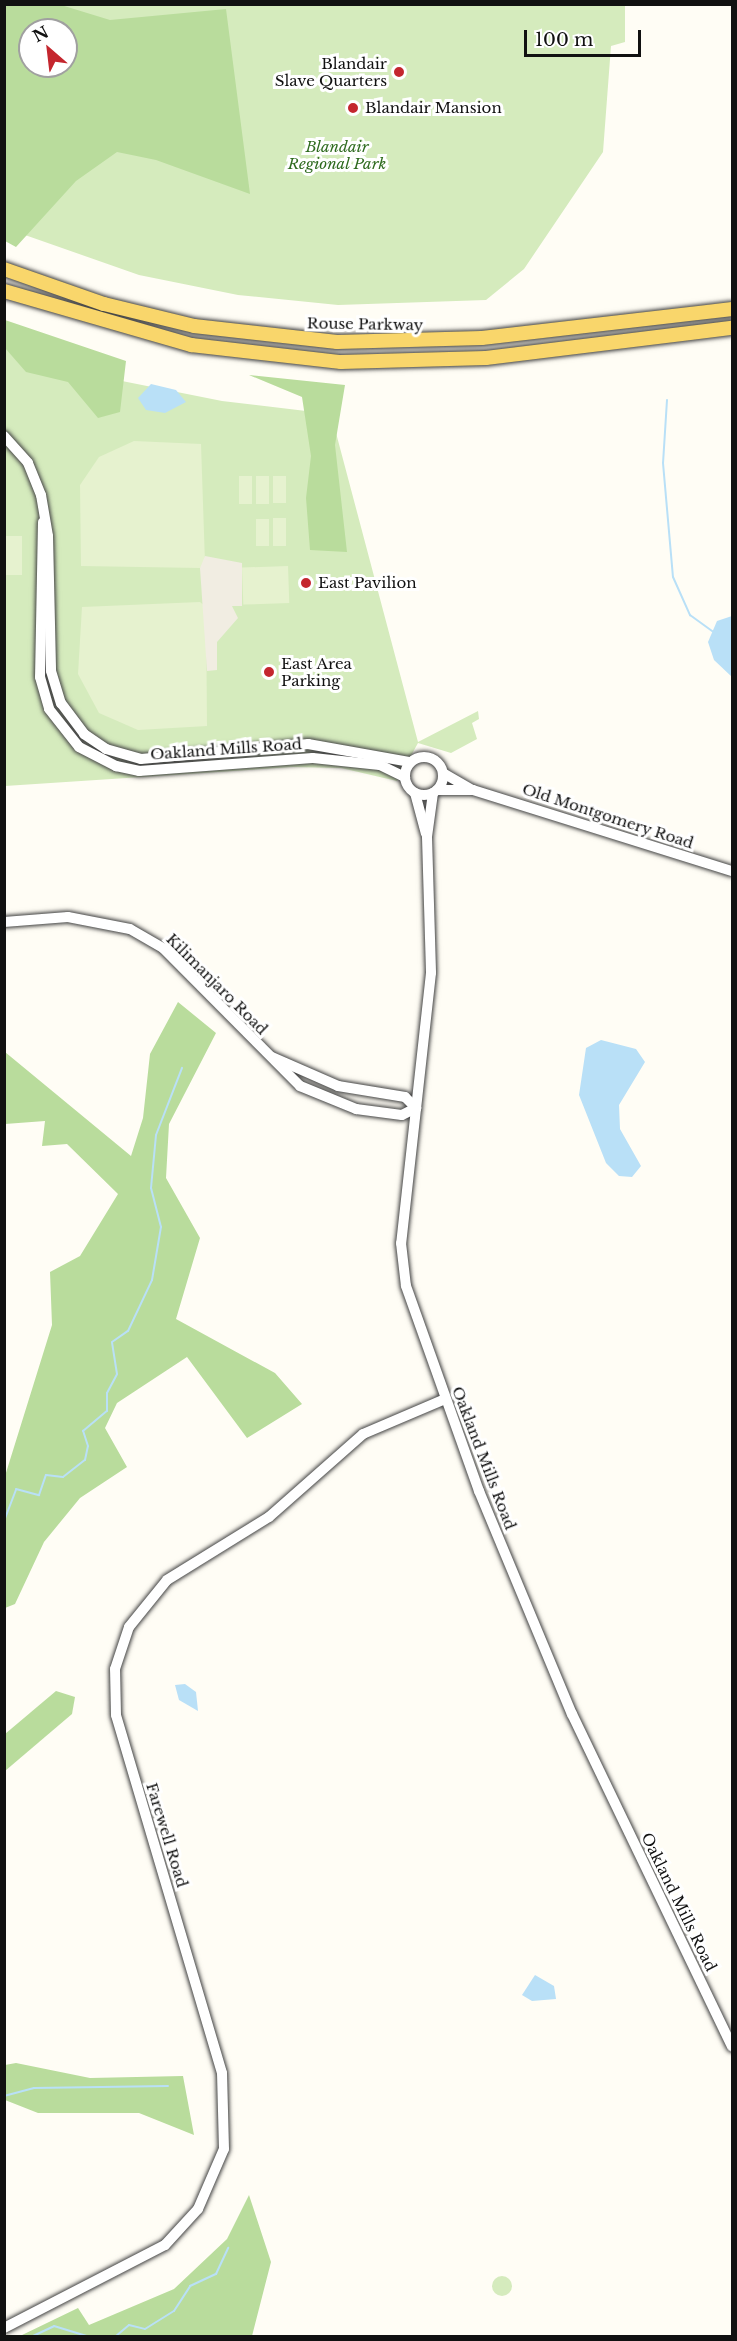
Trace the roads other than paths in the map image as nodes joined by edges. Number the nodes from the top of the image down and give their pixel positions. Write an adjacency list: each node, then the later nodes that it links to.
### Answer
1 (4, 269): 5 (main road, Rouse Parkway)
2 (4, 291): 4 (main road)
3 (4, 302): 4 (main road)
4 (53, 309): 6 (main road)
5 (732, 309)
6 (732, 328)
7 (4, 436): 8 (street, Oakland Mills Road)
8 (44, 516): 9 (street, Oakland Mills Road); 11 (street, Oakland Mills Road)
9 (410, 762): 10 (street); 11 (street)
10 (443, 773): 12 (street, Old Montgomery Road); 13 (street)
11 (405, 777): 14 (street)
12 (473, 790): 13 (street, Old Montgomery Road); 16 (street, Old Montgomery Road)
13 (435, 791): 14 (street); 15 (street, Oakland Mills Road)
14 (415, 793): 15 (street, Oakland Mills Road)
15 (427, 837): 19 (street, Oakland Mills Road)
16 (732, 871)
17 (4, 922): 18 (street, Kilimanjaro Road)
18 (267, 1054): 19 (street, Kilimanjaro Road); 19 (street, Kilimanjaro Road)
19 (416, 1108): 20 (street, Oakland Mills Road)
20 (445, 1399): 21 (street, Oakland Mills Road); 22 (street, Farewell Road)
21 (732, 2047)
22 (4, 2328)

